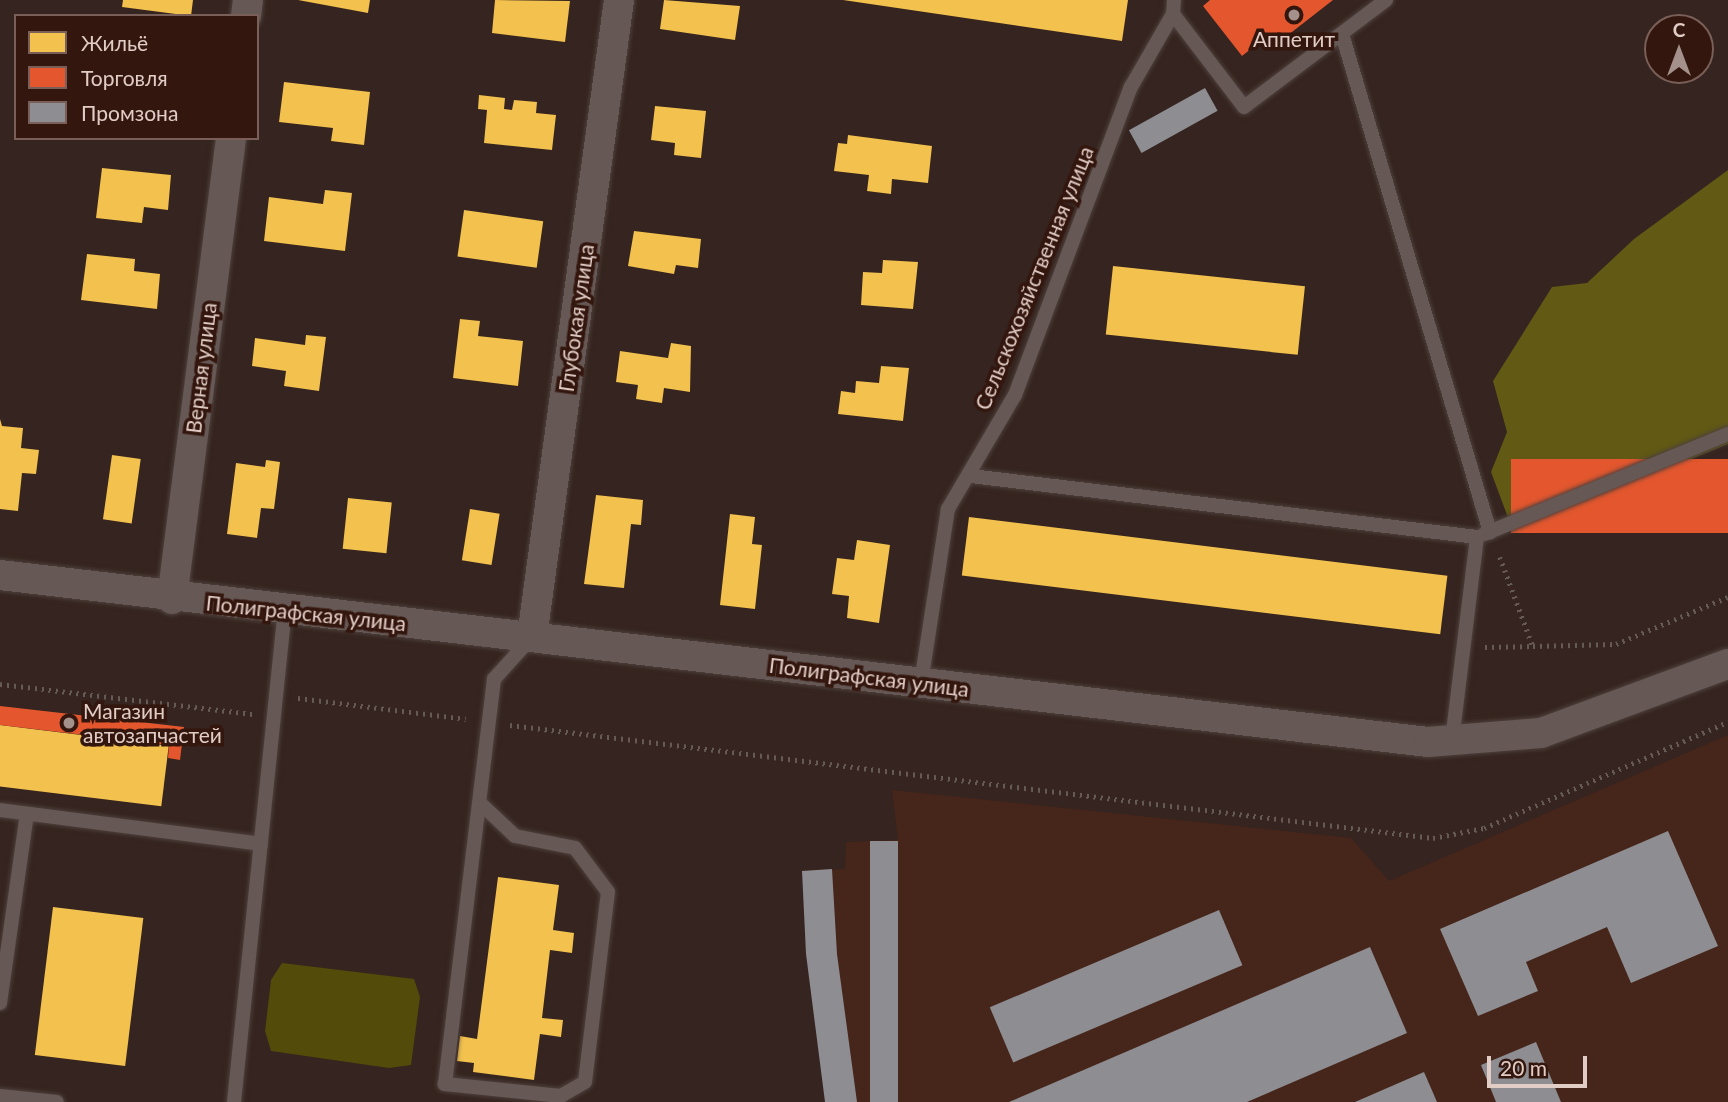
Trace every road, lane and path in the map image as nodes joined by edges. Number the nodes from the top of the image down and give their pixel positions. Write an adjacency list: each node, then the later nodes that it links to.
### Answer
1 (619, 0): 13 (street, Глубокая улица)
2 (1386, 0): 4 (lane)
3 (1174, 7): 4 (lane); 7 (lane, Сельскохозяйственная улица)
4 (1342, 34): 8 (lane)
5 (231, 140): 11 (street, Верная улица)
6 (1728, 434): 8 (lane)
7 (971, 476): 8 (lane); 17 (lane, Сельскохозяйственная улица)
8 (1484, 534): 14 (path); 15 (lane)
9 (0, 575): 11 (street, Полиграфская улица)
10 (1728, 597): 14 (path)
11 (172, 599): 12 (street, Полиграфская улица)
12 (285, 610): 13 (street, Полиграфская улица); 19 (lane)
13 (532, 637): 17 (street, Полиграфская улица); 21 (lane)
14 (1533, 646): 15 (path)
15 (1463, 648): 23 (lane)
16 (1728, 664): 23 (street, Полиграфская улица)
17 (921, 683): 23 (street, Полиграфская улица)
18 (0, 684): 20 (path)
19 (276, 696): 20 (lane); 21 (path)
20 (274, 717): 27 (lane)
21 (489, 722): 22 (path); 24 (lane)
22 (1728, 722)
23 (1452, 742)
24 (480, 803): 24 (lane)
25 (0, 810): 26 (lane)
26 (27, 814): 27 (lane); 28 (lane)
27 (261, 844): 31 (lane)
28 (0, 1003)
29 (0, 1096): 30 (lane)
30 (57, 1102)
31 (234, 1102)

